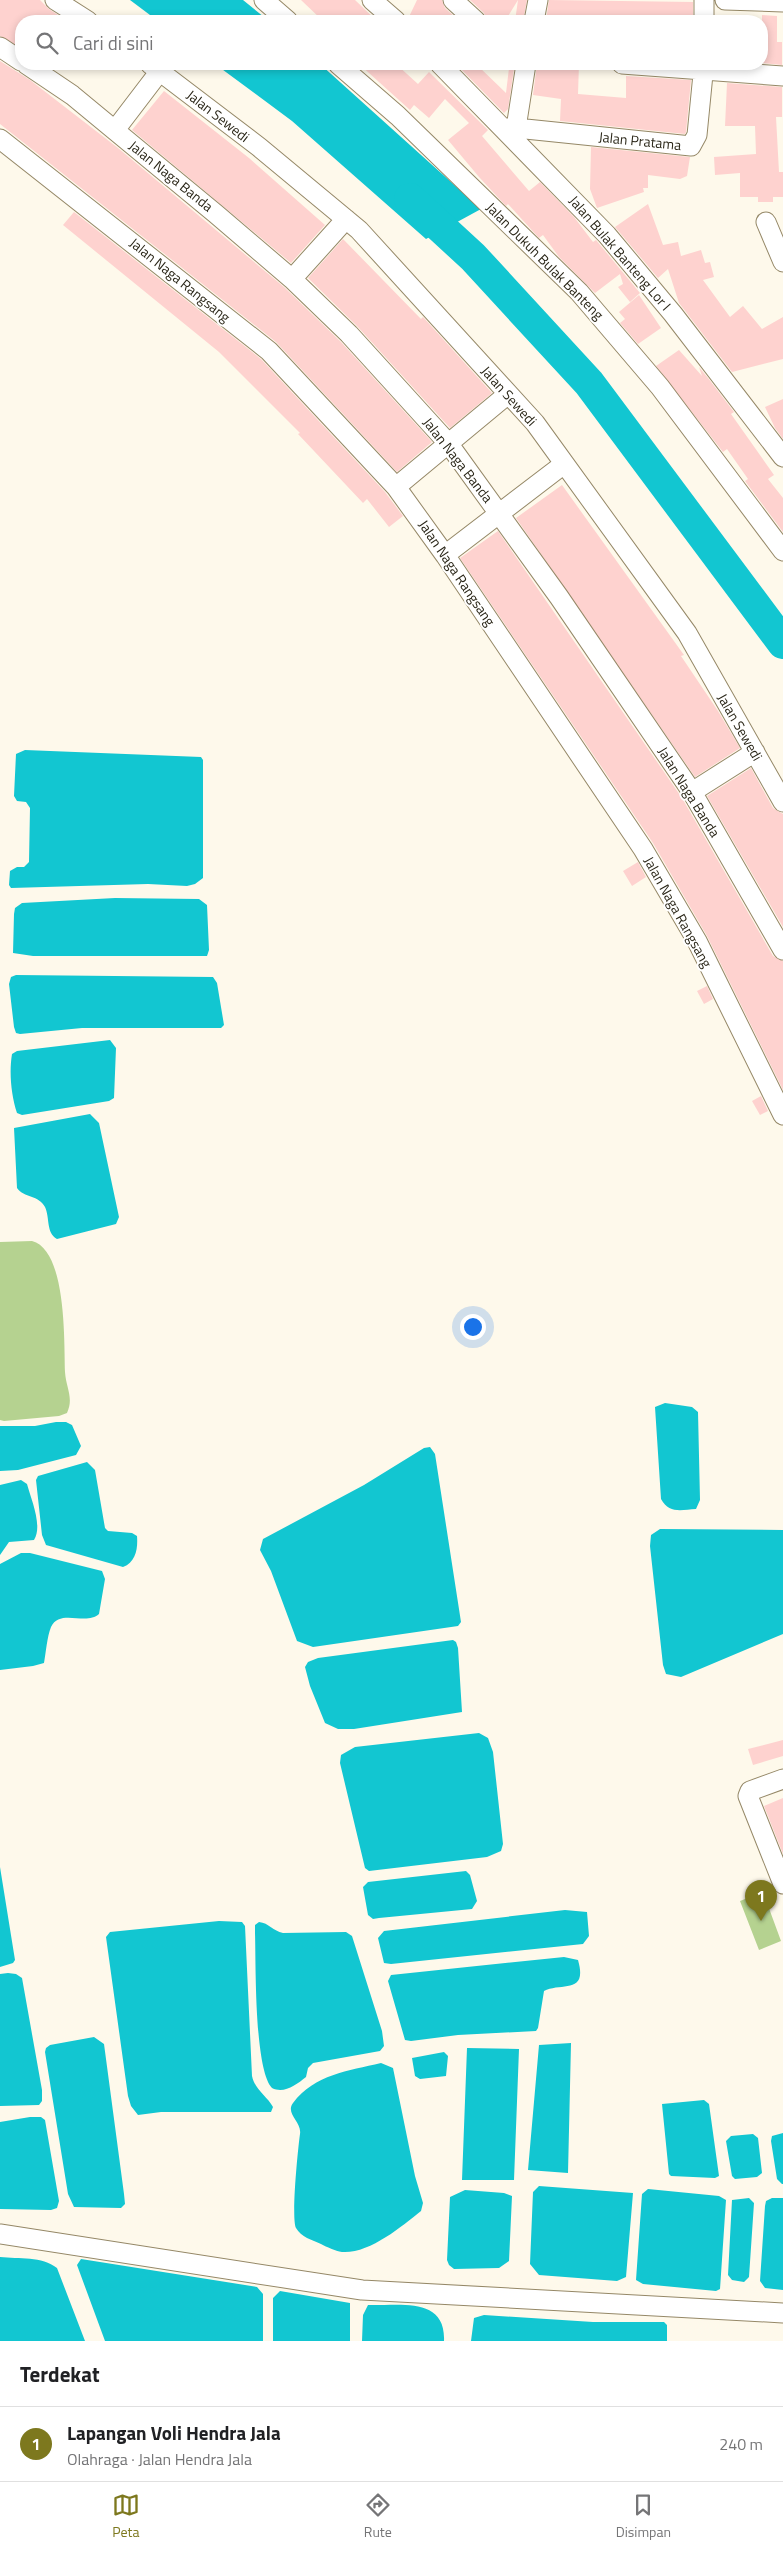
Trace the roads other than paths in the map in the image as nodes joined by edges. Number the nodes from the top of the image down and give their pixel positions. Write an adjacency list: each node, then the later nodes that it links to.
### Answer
1 (55, 0): 10 (street)
2 (264, 0): 11 (street)
3 (372, 0): 12 (street)
4 (453, 0): 9 (street)
5 (538, 0): 13 (street)
6 (704, 0): 14 (street)
7 (725, 0): 8 (street)
8 (783, 2)
9 (473, 12)
10 (76, 15)
11 (281, 15)
12 (389, 15)
13 (535, 15)
14 (704, 15)
15 (0, 47): 16 (street)
16 (15, 56)
17 (48, 70): 27 (street, Jalan Naga Banda)
18 (153, 70): 27 (street)
19 (159, 70): 29 (street, Jalan Sewedi)
20 (345, 70): 39 (street, Jalan Dukuh Bulak Banteng)
21 (447, 70): 26 (street, Jalan Bulak Banteng Lor I)
22 (524, 70): 26 (street)
23 (704, 70): 26 (street, Jalan Pratama)
24 (724, 70): 25 (street)
25 (783, 76)
26 (510, 128): 35 (street, Jalan Bulak Banteng Lor I)
27 (115, 130): 32 (street, Jalan Naga Banda)
28 (0, 139): 37 (street, Jalan Naga Rangsang)
29 (346, 219): 32 (street); 33 (street, Jalan Sewedi)
30 (766, 222): 31 (street)
31 (783, 262)
32 (292, 280): 34 (street, Jalan Naga Banda)
33 (508, 394): 34 (street); 36 (street, Jalan Sewedi)
34 (448, 443): 37 (street); 38 (street, Jalan Naga Banda)
35 (783, 457)
36 (564, 464): 38 (street); 41 (street, Jalan Sewedi)
37 (396, 487): 40 (street, Jalan Naga Rangsang)
38 (500, 514): 40 (street); 42 (street, Jalan Naga Banda)
39 (783, 551)
40 (445, 555): 45 (street, Jalan Naga Rangsang)
41 (754, 752): 42 (street); 43 (street, Jalan Sewedi)
42 (692, 792): 44 (street, Jalan Naga Banda)
43 (783, 802)
44 (783, 950)
45 (783, 1115)
46 (783, 1779): 47 (street)
47 (779, 1863): 48 (street)
48 (783, 1884)
49 (0, 2234): 50 (street)
50 (783, 2313)

